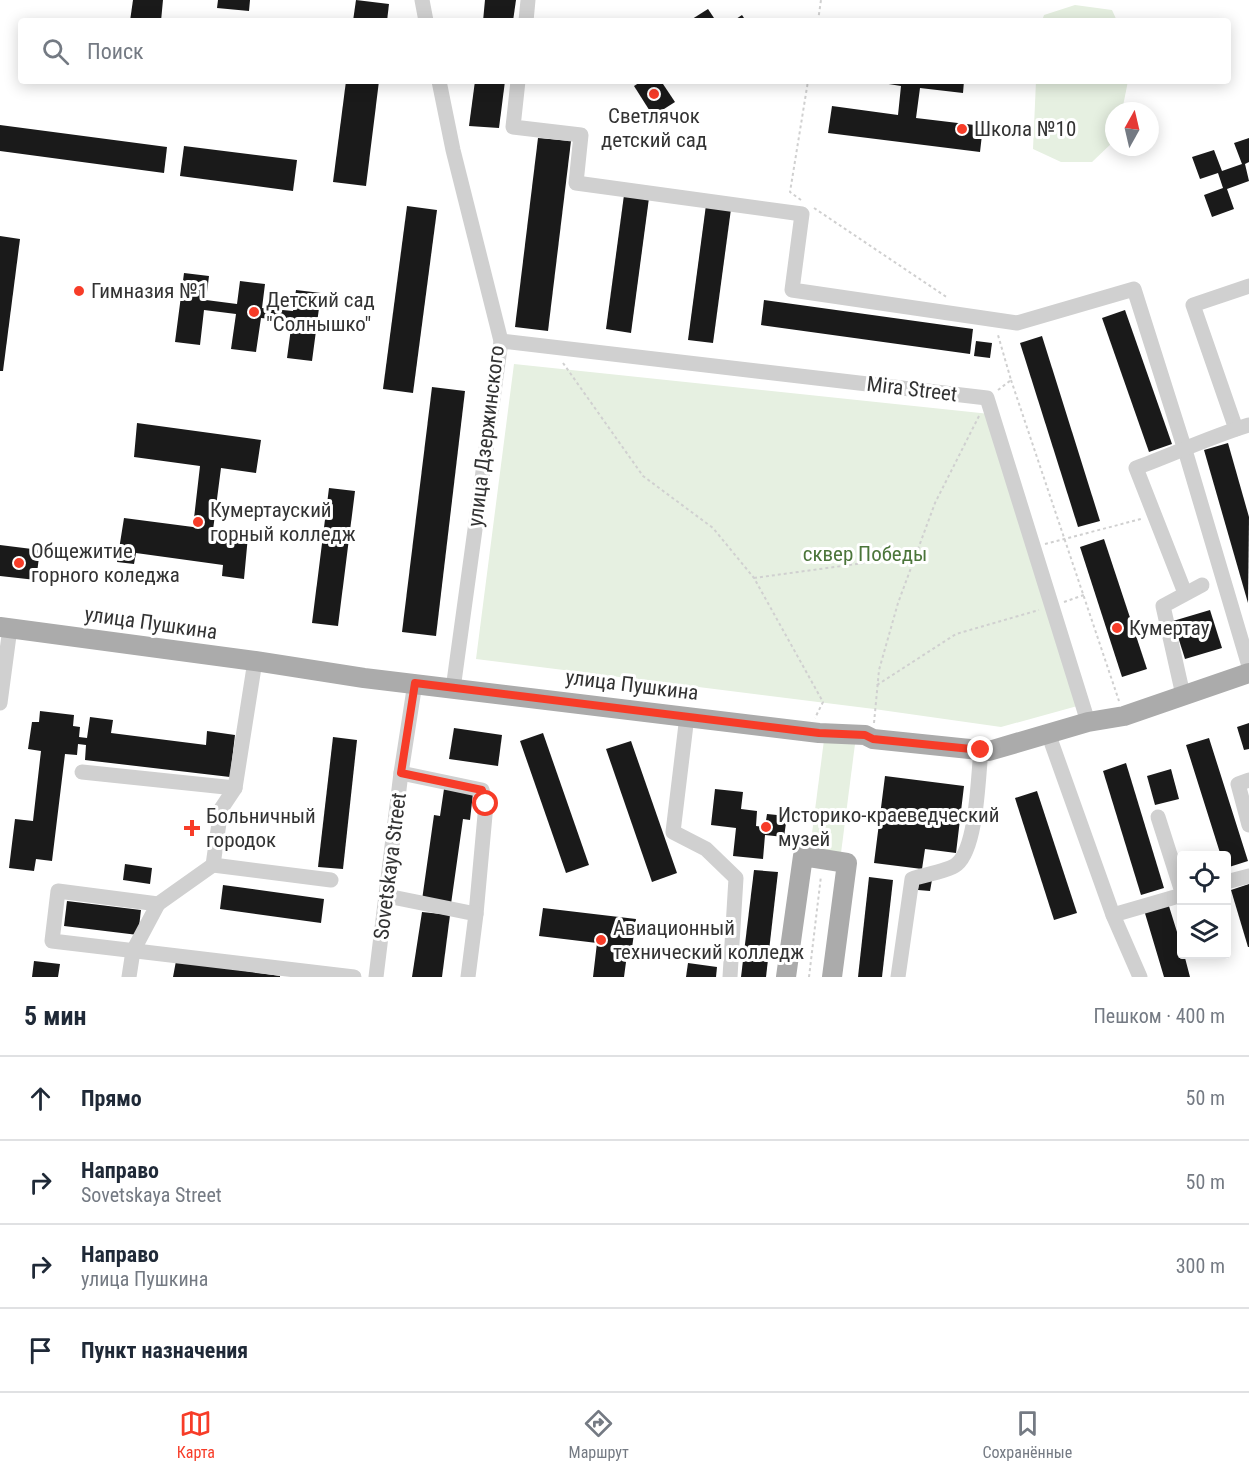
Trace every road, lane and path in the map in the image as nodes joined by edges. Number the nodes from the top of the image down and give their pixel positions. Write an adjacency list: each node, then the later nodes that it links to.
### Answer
1 (422, 0): 4 (street)
2 (528, 0): 5 (street)
3 (821, 0): 6 (path)
4 (425, 18)
5 (526, 18)
6 (818, 18)
7 (440, 84): 15 (street, улица Дзержинского)
8 (518, 84): 20 (street)
9 (808, 84): 10 (path)
10 (800, 199)
11 (810, 206): 13 (path)
12 (1249, 286): 19 (street)
13 (948, 298)
14 (998, 331): 17 (path)
15 (501, 341): 16 (street, Mira Street); 36 (street, улица Дзержинского)
16 (551, 346): 18 (street, Mira Street); 25 (path)
17 (1011, 380): 18 (path); 22 (path)
18 (987, 399): 23 (street, Mira Street); 24 (path)
19 (1243, 427): 20 (street)
20 (1185, 450): 21 (street); 32 (street)
21 (1154, 516): 22 (path); 27 (street)
22 (1065, 538): 23 (path); 28 (path)
23 (1034, 547): 29 (street, Mira Street)
24 (915, 556): 25 (path); 35 (path)
25 (754, 578): 42 (path)
26 (1202, 585): 27 (street)
27 (1185, 593): 37 (street)
28 (1084, 595): 29 (path); 40 (path)
29 (1052, 607): 35 (path); 41 (street, Mira Street)
30 (5, 628): 31 (main road, улица Пушкина); 38 (street)
31 (255, 661): 34 (main road, улица Пушкина); 49 (street)
32 (1249, 666)
33 (1249, 673): 37 (main road, улица Пушкина)
34 (415, 683): 36 (main road, улица Пушкина); 47 (street, Sovetskaya Street)
35 (877, 685): 44 (path)
36 (453, 688): 39 (main road, улица Пушкина)
37 (1183, 695): 40 (main road, улица Пушкина)
38 (0, 703)
39 (687, 716): 42 (main road, улица Пушкина); 68 (street)
40 (1124, 716): 41 (main road, улица Пушкина)
41 (1088, 722): 43 (main road, улица Пушкина)
42 (808, 730): 44 (main road, улица Пушкина)
43 (1048, 733): 45 (main road, улица Пушкина); 62 (street)
44 (873, 739): 45 (main road, улица Пушкина)
45 (981, 750): 72 (street)
46 (82, 771): 49 (street)
47 (401, 773): 58 (street, Sovetskaya Street); 61 (street)
48 (1249, 780): 51 (street)
49 (235, 788): 52 (street)
50 (1158, 817): 55 (street)
51 (1249, 825)
52 (213, 865): 56 (street); 60 (street)
53 (822, 870): 70 (path)
54 (1249, 876): 57 (street)
55 (1177, 878)
56 (331, 880)
57 (1231, 881)
58 (387, 896): 61 (street); 66 (street, Sovetskaya Street)
59 (1177, 896): 62 (street)
60 (158, 904): 63 (street); 63 (street)
61 (476, 914): 67 (street)
62 (1113, 915): 73 (street)
63 (133, 951): 64 (street); 65 (street)
64 (129, 977)
65 (354, 977)
66 (376, 977)
67 (468, 977)
68 (730, 977)
69 (786, 977): 71 (main road)
70 (809, 977)
71 (832, 977)
72 (898, 977)
73 (1140, 977)

